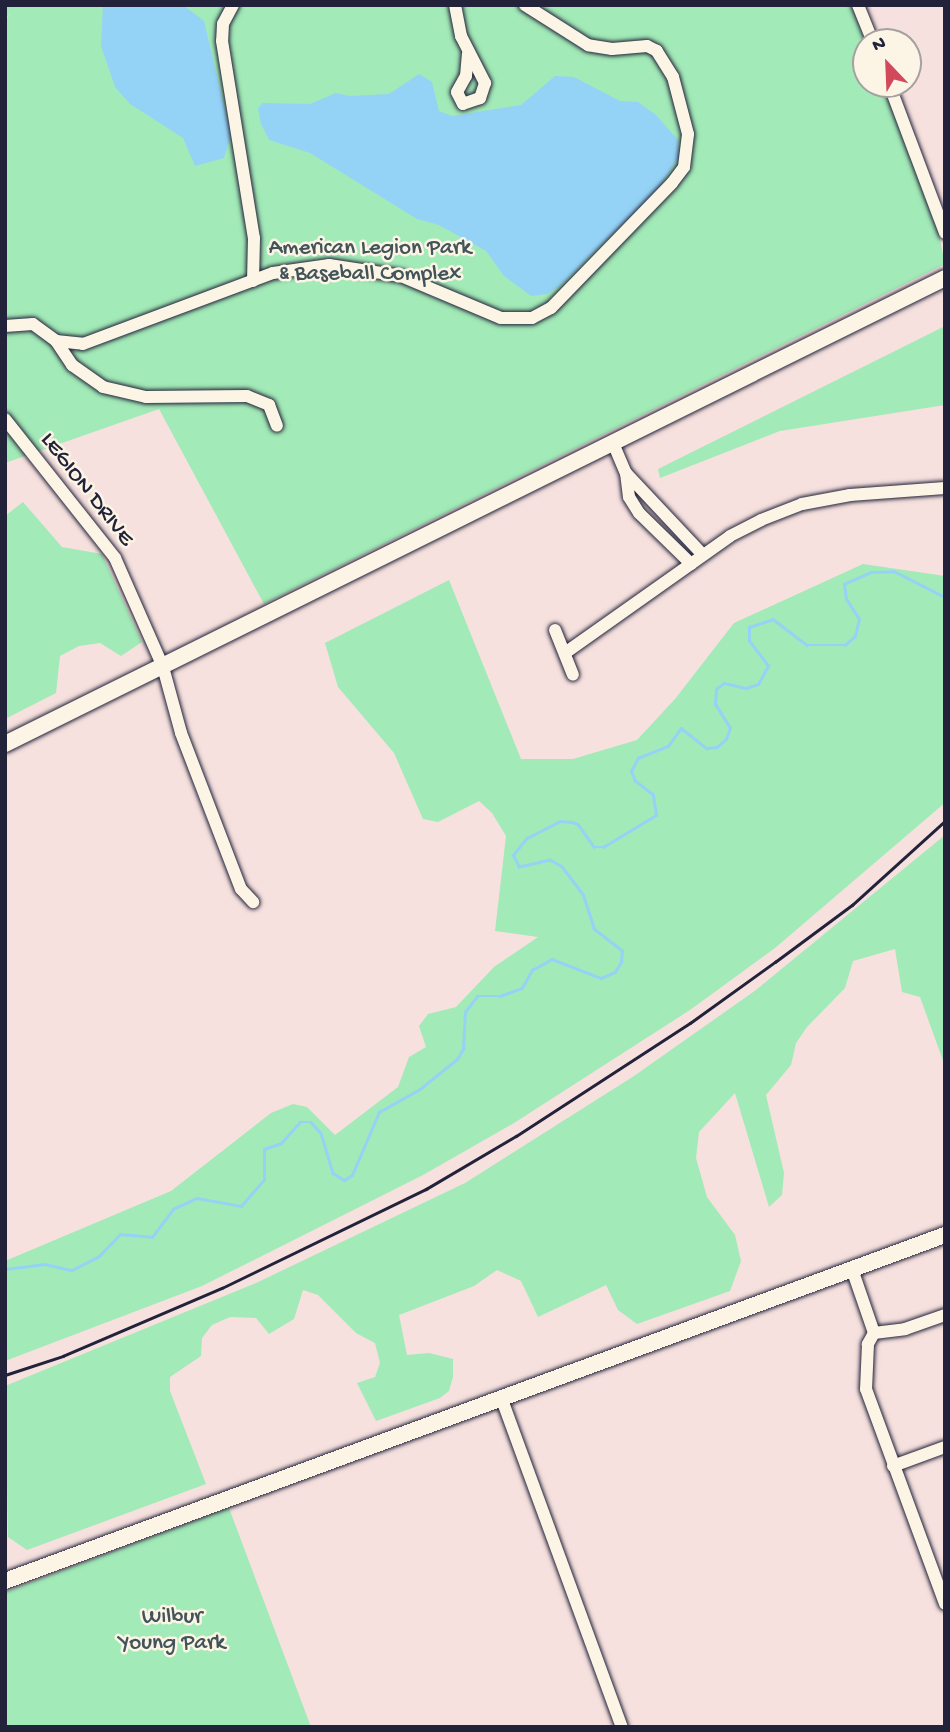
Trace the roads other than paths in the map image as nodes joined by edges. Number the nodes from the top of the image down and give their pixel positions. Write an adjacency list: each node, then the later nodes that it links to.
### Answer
1 (233, 5): 10 (street)
2 (455, 5): 6 (street)
3 (525, 5): 10 (street)
4 (858, 5): 5 (street)
5 (867, 28)
6 (468, 54)
7 (894, 98): 8 (street)
8 (945, 233)
9 (945, 278): 15 (main road)
10 (253, 281): 12 (street)
11 (5, 326): 12 (street)
12 (56, 341): 14 (street)
13 (5, 419): 22 (street, LEGION DRIVE)
14 (277, 426)
15 (613, 443): 16 (street); 22 (main road)
16 (626, 472): 18 (street); 19 (street)
17 (945, 488): 18 (street)
18 (703, 555): 19 (street)
19 (691, 564): 21 (street)
20 (555, 630): 21 (street)
21 (565, 653): 23 (street)
22 (163, 667): 24 (main road); 25 (street, LEGION DRIVE)
23 (573, 675)
24 (5, 744)
25 (253, 902)
26 (945, 1235): 27 (main road)
27 (852, 1269): 29 (street); 30 (main road)
28 (945, 1315): 29 (street)
29 (874, 1334): 32 (street)
30 (501, 1397): 33 (main road); 35 (street)
31 (945, 1447): 32 (street)
32 (893, 1465): 34 (street)
33 (5, 1581)
34 (945, 1604)
35 (622, 1727)

